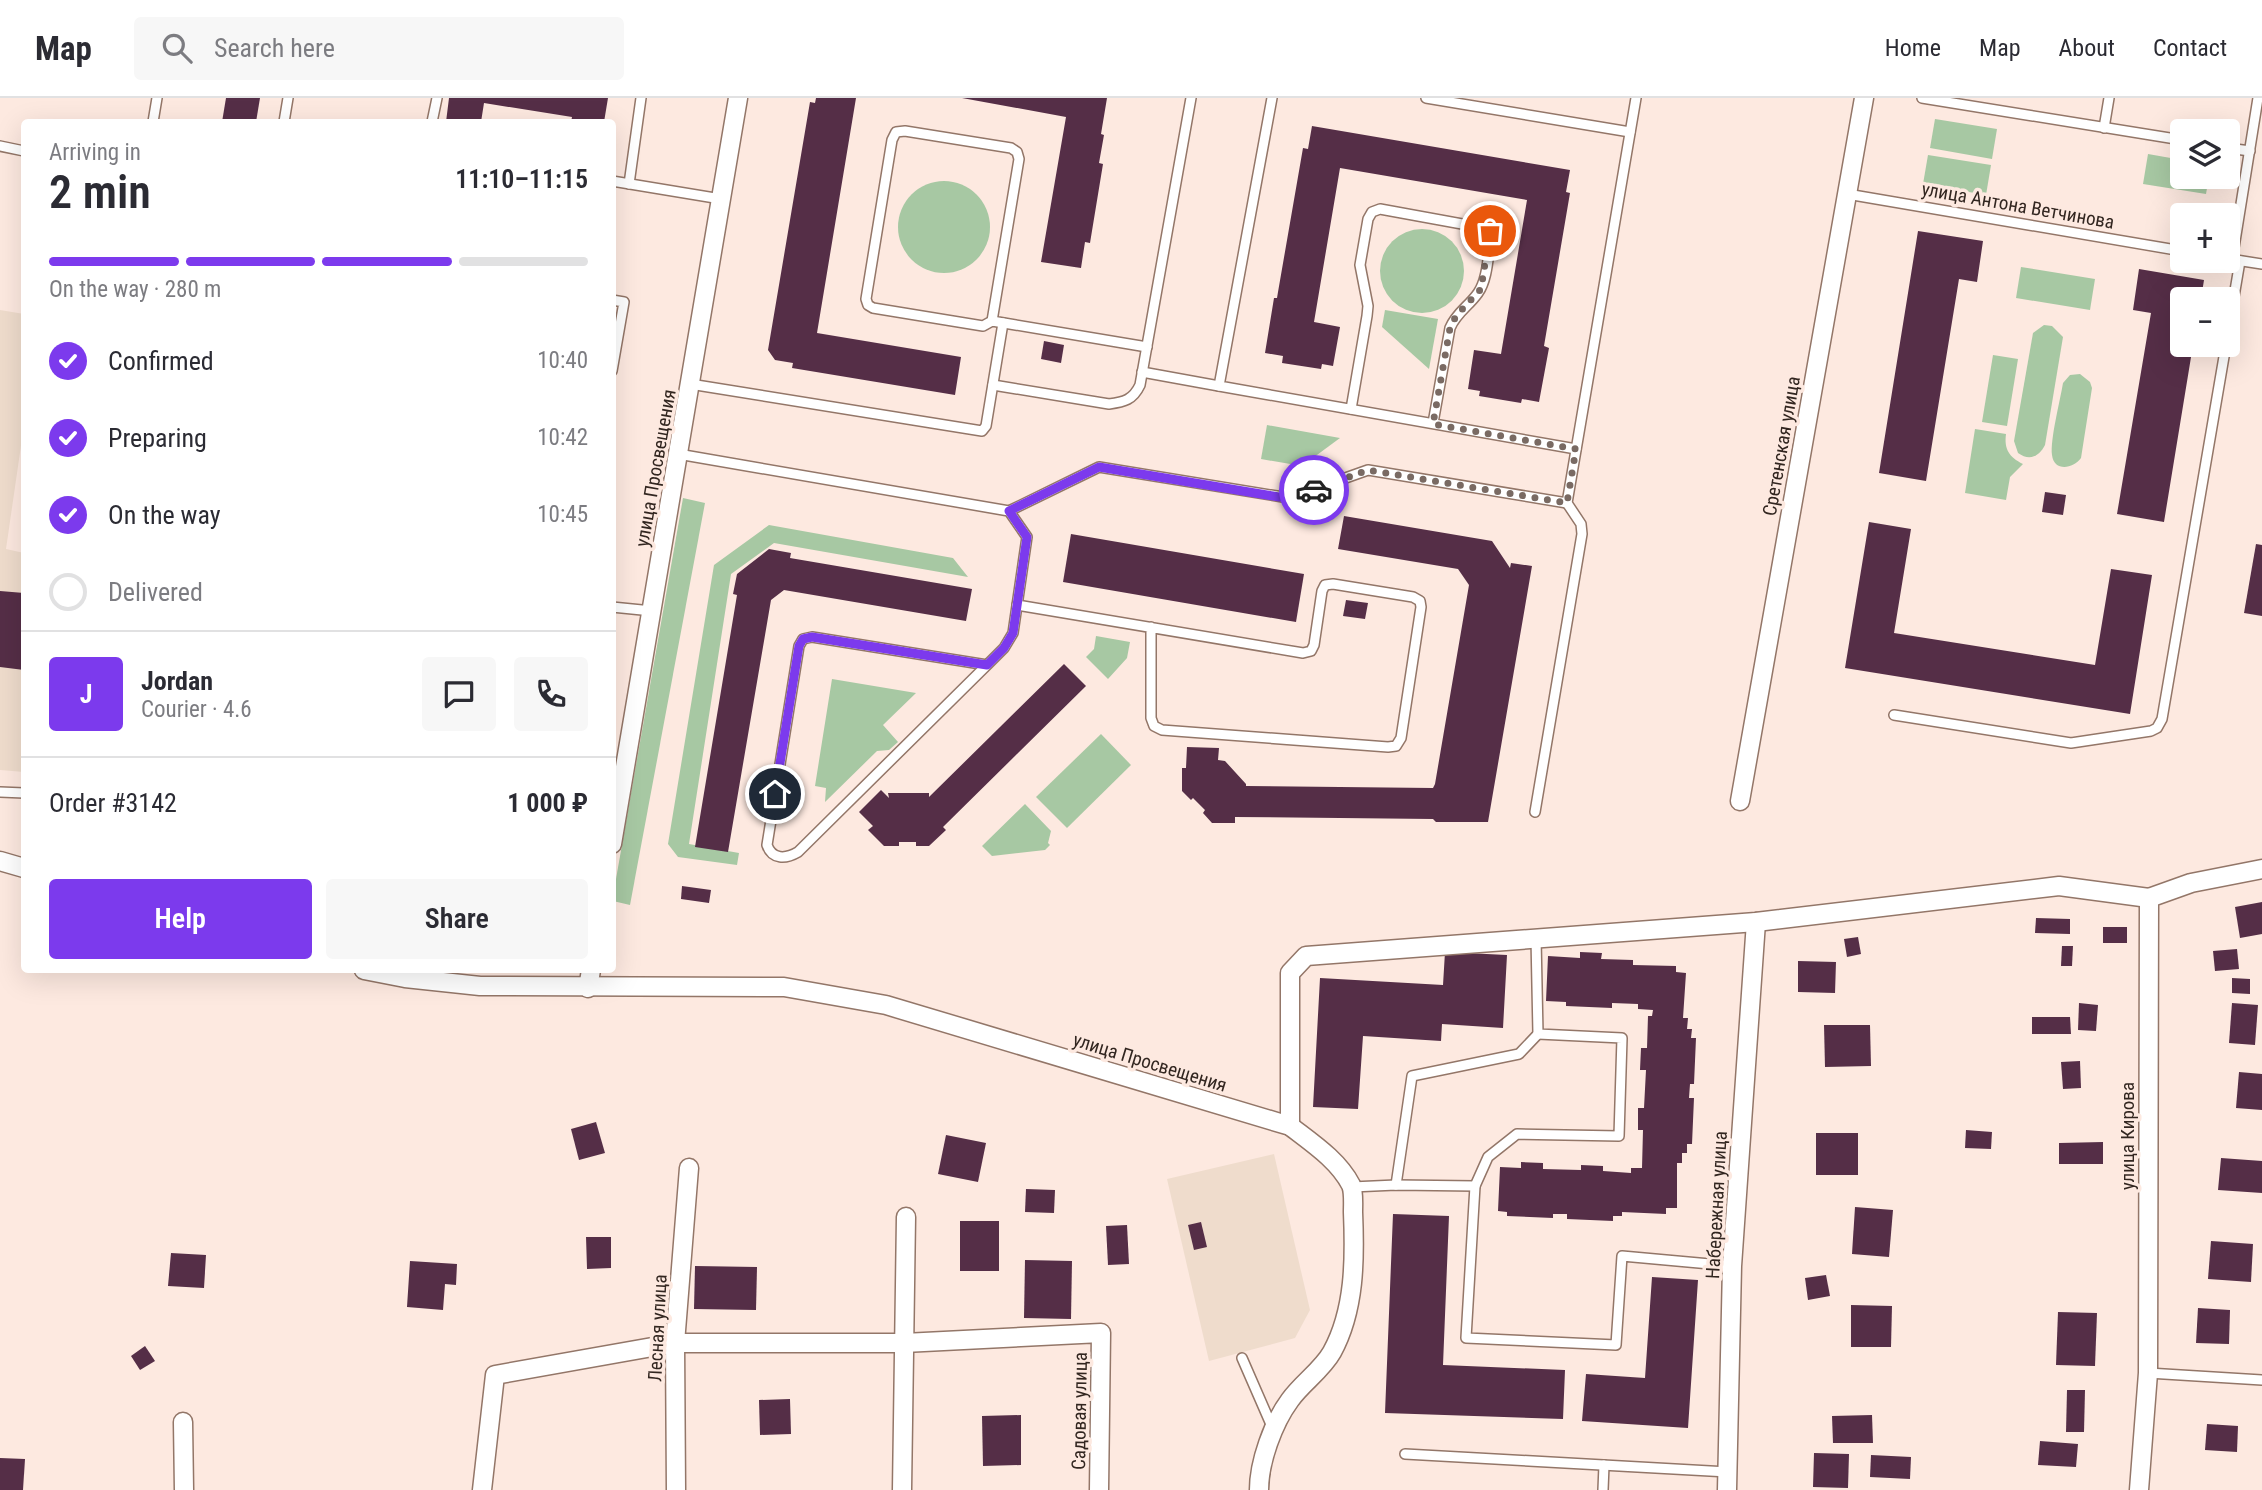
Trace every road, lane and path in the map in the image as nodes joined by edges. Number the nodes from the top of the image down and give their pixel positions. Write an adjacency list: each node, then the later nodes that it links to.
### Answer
1 (157, 98): 14 (lane)
2 (288, 98): 15 (lane)
3 (437, 98): 16 (lane)
4 (641, 98): 25 (lane)
5 (738, 98): 27 (street, улица Просвещения)
6 (1191, 98): 35 (lane)
7 (1272, 98): 41 (lane)
8 (1426, 98): 18 (lane)
9 (1636, 98): 18 (lane)
10 (1864, 98): 26 (street, Сретенская улица)
11 (1922, 98): 17 (lane)
12 (2109, 98): 17 (lane)
13 (2258, 98): 23 (lane)
14 (154, 119)
15 (284, 119)
16 (433, 119)
17 (2104, 128): 19 (lane)
18 (1630, 132): 44 (lane)
19 (2170, 138)
20 (0, 146): 21 (lane)
21 (21, 150)
22 (2240, 150): 23 (lane)
23 (2250, 151): 28 (lane)
24 (616, 182): 25 (lane)
25 (629, 184): 27 (lane)
26 (1847, 194): 29 (lane, улица Антона Ветчинова); 56 (street, Сретенская улица)
27 (721, 199): 39 (street, улица Просвещения)
28 (2240, 215)
29 (2170, 249)
30 (2240, 261): 31 (lane)
31 (2262, 264)
32 (616, 301): 36 (lane)
33 (992, 321): 33 (lane); 34 (lane)
34 (1003, 323): 35 (lane); 40 (lane)
35 (1147, 347): 38 (lane)
36 (616, 348)
37 (2223, 357): 53 (lane)
38 (1142, 372): 40 (lane); 41 (lane)
39 (690, 384): 40 (lane); 45 (street, улица Просвещения)
40 (993, 385)
41 (1219, 386): 42 (lane)
42 (1351, 409): 43 (lane); 43 (lane)
43 (1433, 424): 44 (lane)
44 (1576, 449): 46 (lane)
45 (678, 454): 47 (lane); 50 (street, улица Просвещения)
46 (1567, 503): 47 (lane); 58 (lane)
47 (1009, 511): 48 (lane)
48 (1017, 605): 51 (lane); 52 (lane)
49 (616, 607): 50 (lane)
50 (652, 611): 57 (street, улица Просвещения)
51 (1151, 627): 51 (lane)
52 (987, 665): 52 (lane)
53 (1894, 715)
54 (0, 792): 55 (lane)
55 (21, 793)
56 (1740, 801)
57 (616, 804)
58 (1535, 812)
59 (0, 861): 60 (street)
60 (21, 867)
61 (2262, 869): 62 (street)
62 (2149, 898): 63 (street); 79 (street, улица Кирова)
63 (1756, 922): 64 (street); 75 (street, Набережная улица)
64 (1536, 938): 68 (lane); 69 (street)
65 (379, 973): 67 (street, улица Просвещения)
66 (590, 973): 67 (street)
67 (588, 988): 69 (street, улица Просвещения)
68 (1538, 1034): 71 (lane); 72 (lane)
69 (1290, 1126): 73 (street, улица Просвещения)
70 (688, 1168): 76 (street, Лесная улица)
71 (1396, 1185): 72 (lane); 73 (lane)
72 (1475, 1186): 75 (lane)
73 (1352, 1187): 82 (street)
74 (906, 1217): 77 (street)
75 (1732, 1266): 85 (street, Набережная улица)
76 (675, 1343): 77 (street); 87 (street); 88 (street, Лесная улица)
77 (904, 1343): 89 (street); 90 (street, Садовая улица)
78 (1242, 1358): 82 (lane)
79 (2148, 1373): 80 (lane); 93 (street, улица Кирова)
80 (2262, 1380)
81 (183, 1422): 86 (street)
82 (1274, 1431): 91 (street)
83 (1405, 1454): 84 (lane)
84 (1604, 1465): 85 (lane); 92 (lane)
85 (1727, 1481)
86 (184, 1490)
87 (482, 1490)
88 (676, 1490)
89 (902, 1490)
90 (1099, 1490)
91 (1259, 1490)
92 (1603, 1490)
93 (2139, 1490)

